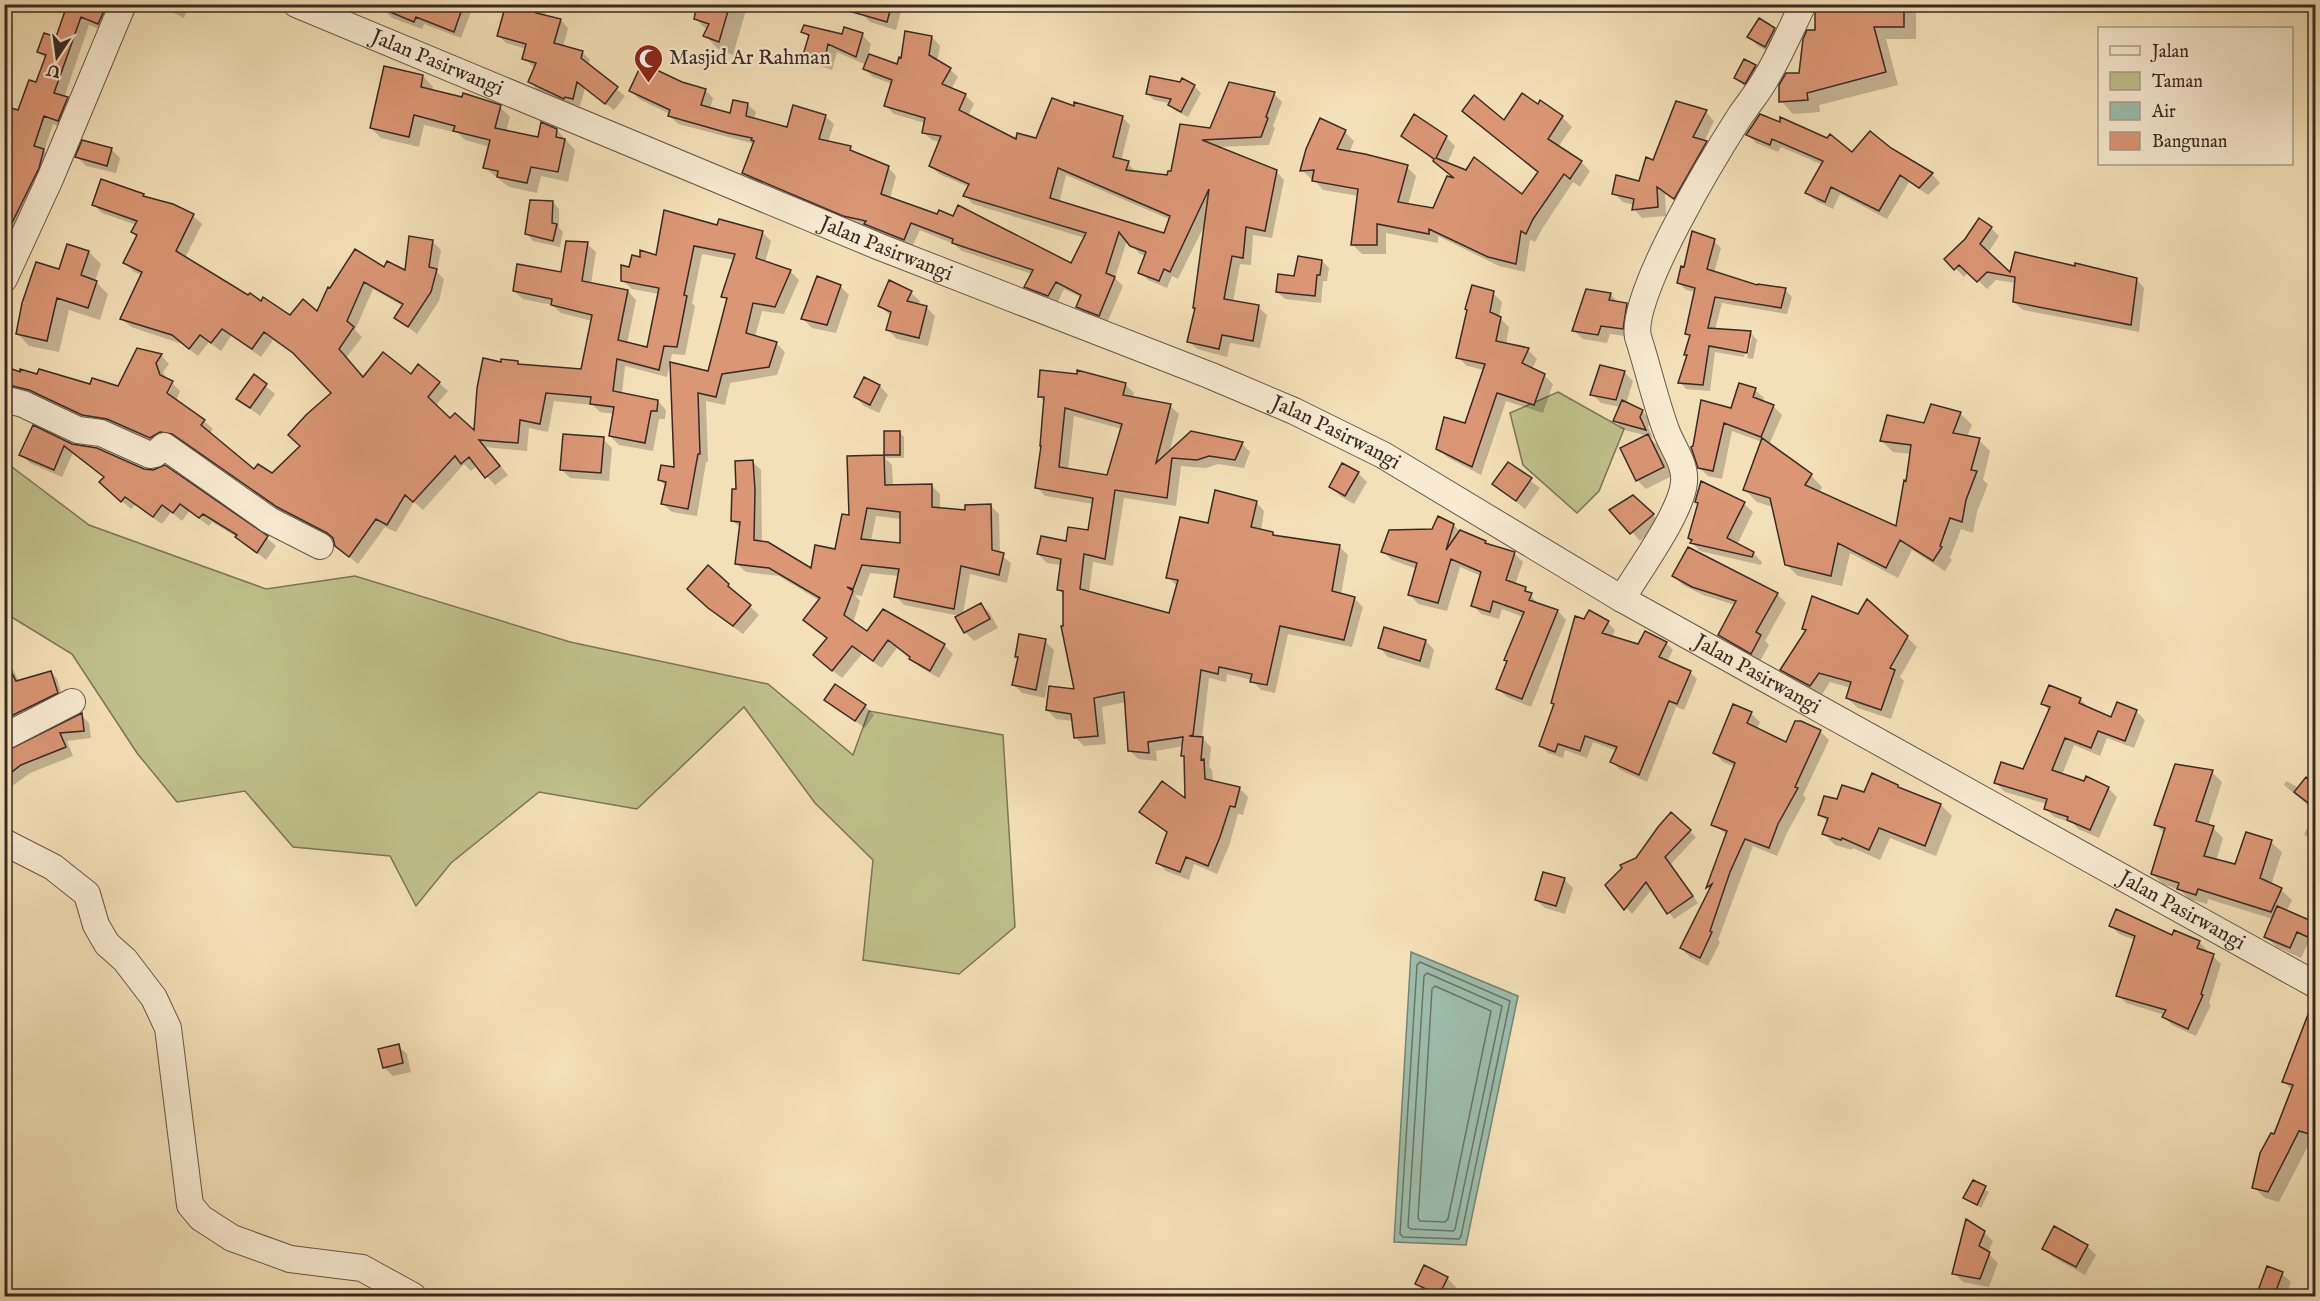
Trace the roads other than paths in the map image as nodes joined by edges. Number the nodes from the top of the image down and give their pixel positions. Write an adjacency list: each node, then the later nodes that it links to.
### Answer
1 (123, 4): 4 (street)
2 (296, 4): 7 (street, Jalan Pasirwangi)
3 (1803, 4): 7 (street)
4 (4, 279)
5 (4, 399): 6 (street)
6 (320, 546)
7 (1622, 599): 11 (street, Jalan Pasirwangi)
8 (72, 702): 9 (street)
9 (4, 737)
10 (4, 842): 12 (street)
11 (2316, 985)
12 (413, 1296)

